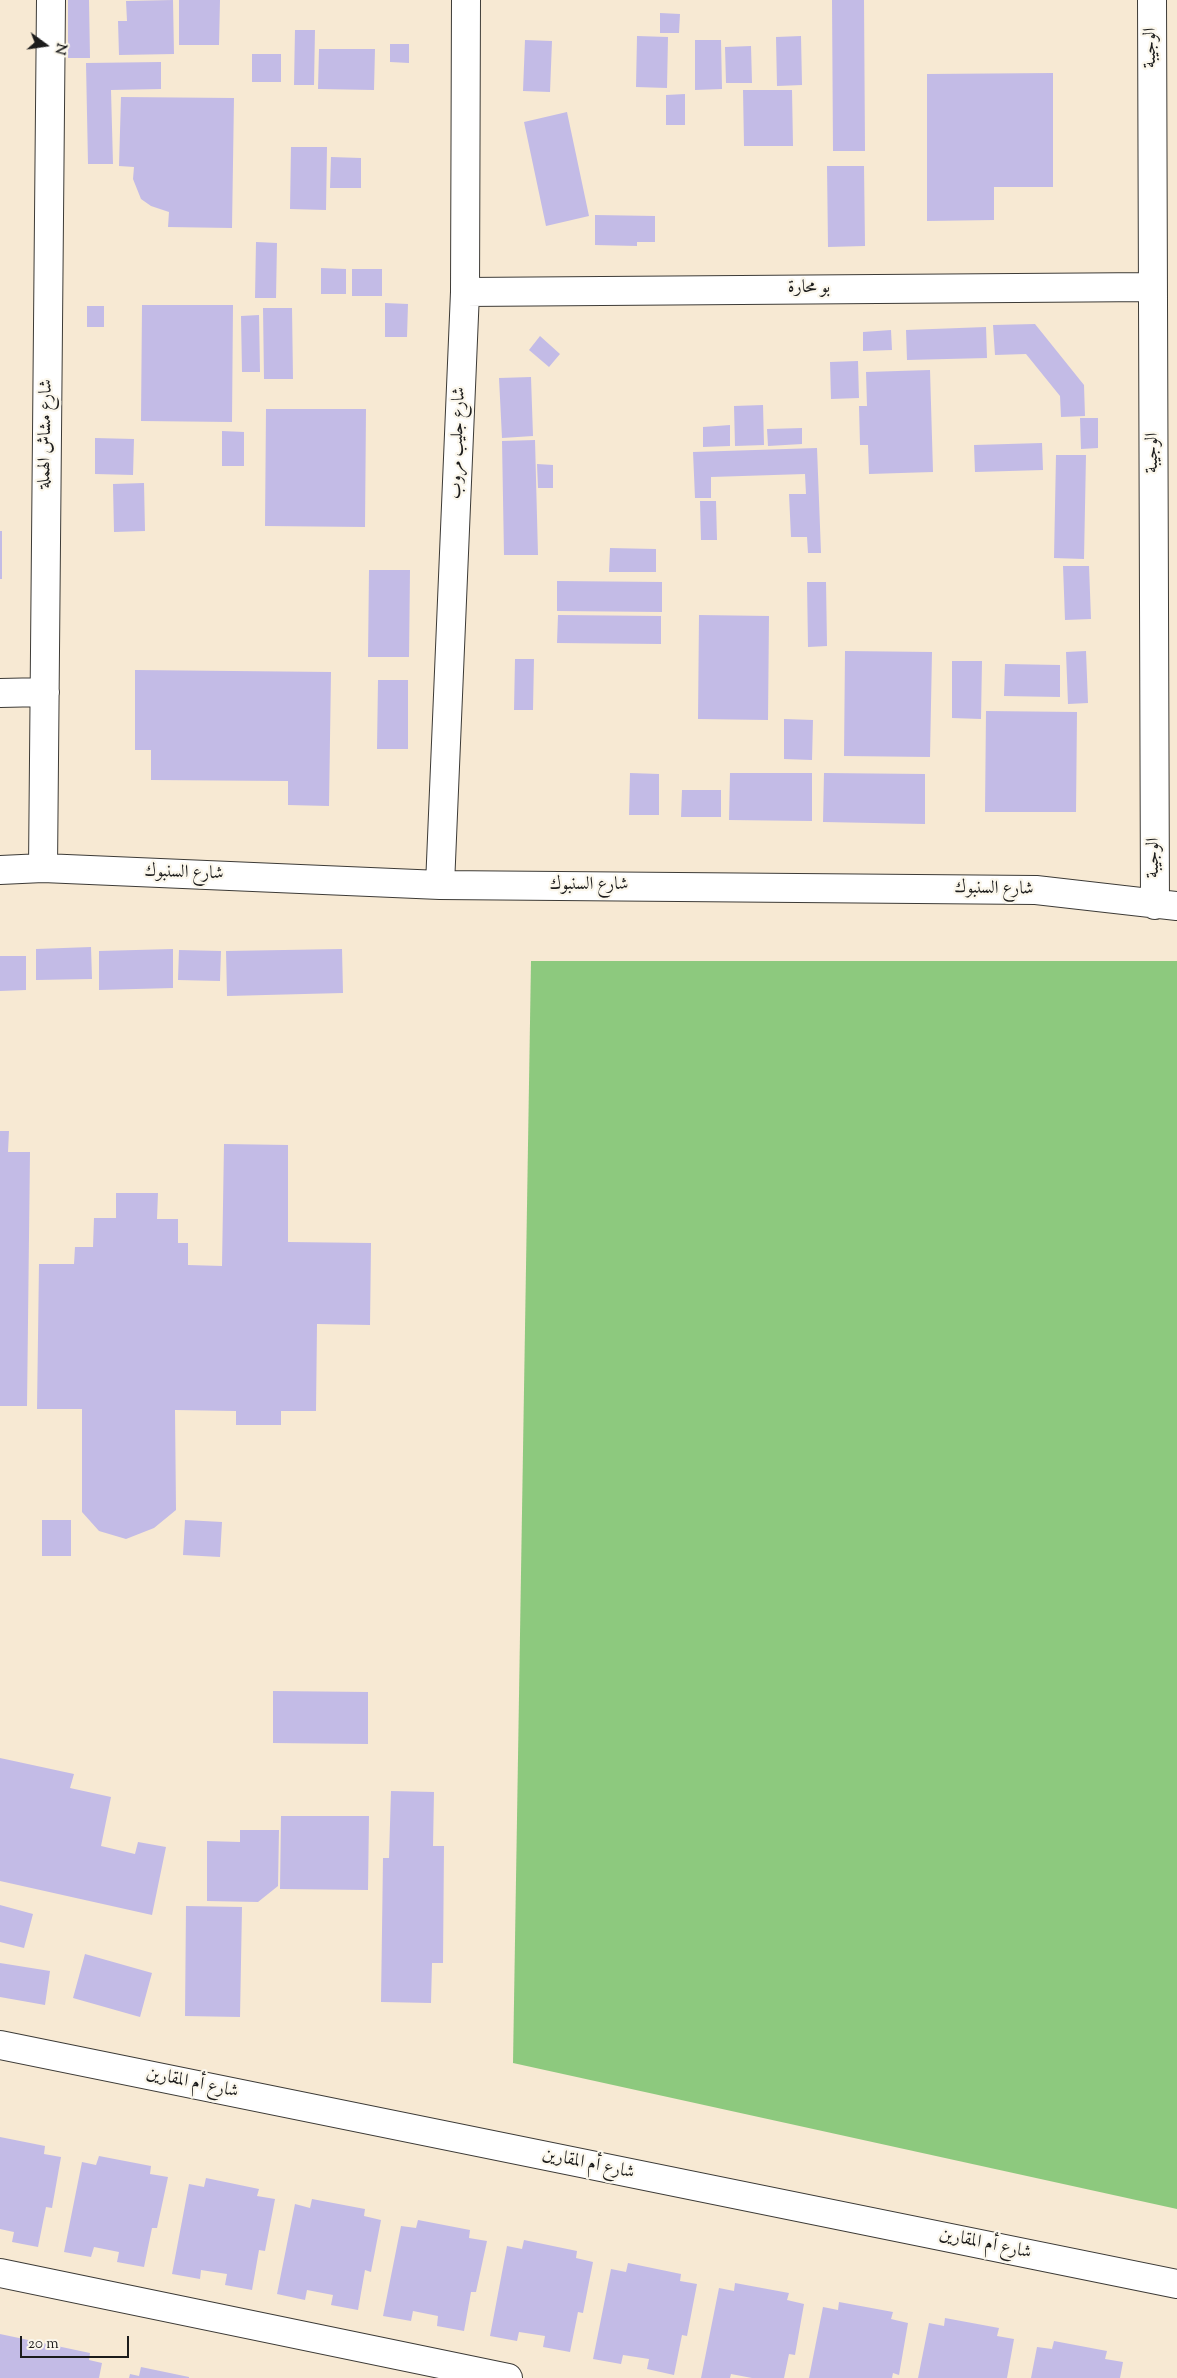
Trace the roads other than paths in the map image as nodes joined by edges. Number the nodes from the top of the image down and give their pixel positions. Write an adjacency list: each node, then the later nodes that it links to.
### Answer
1 (51, 0): 6 (street, شارع مشاش الهملة)
2 (466, 0): 5 (street, شارع جليب مروب)
3 (1152, 0): 4 (street, الوجيبة)
4 (1153, 286): 5 (street, بو محارة); 11 (street, الوجيبة)
5 (465, 292): 10 (street, شارع جليب مروب)
6 (44, 692): 7 (street); 8 (street, شارع مشاش الهملة)
7 (0, 693)
8 (43, 868): 9 (street, شارع السنبوك); 10 (street, شارع السنبوك)
9 (0, 870)
10 (440, 885): 11 (street, شارع السنبوك)
11 (1166, 906)
12 (0, 2045): 14 (street, شارع أم المقارين)
13 (0, 2273): 15 (street)
14 (1177, 2284)
15 (508, 2378)

